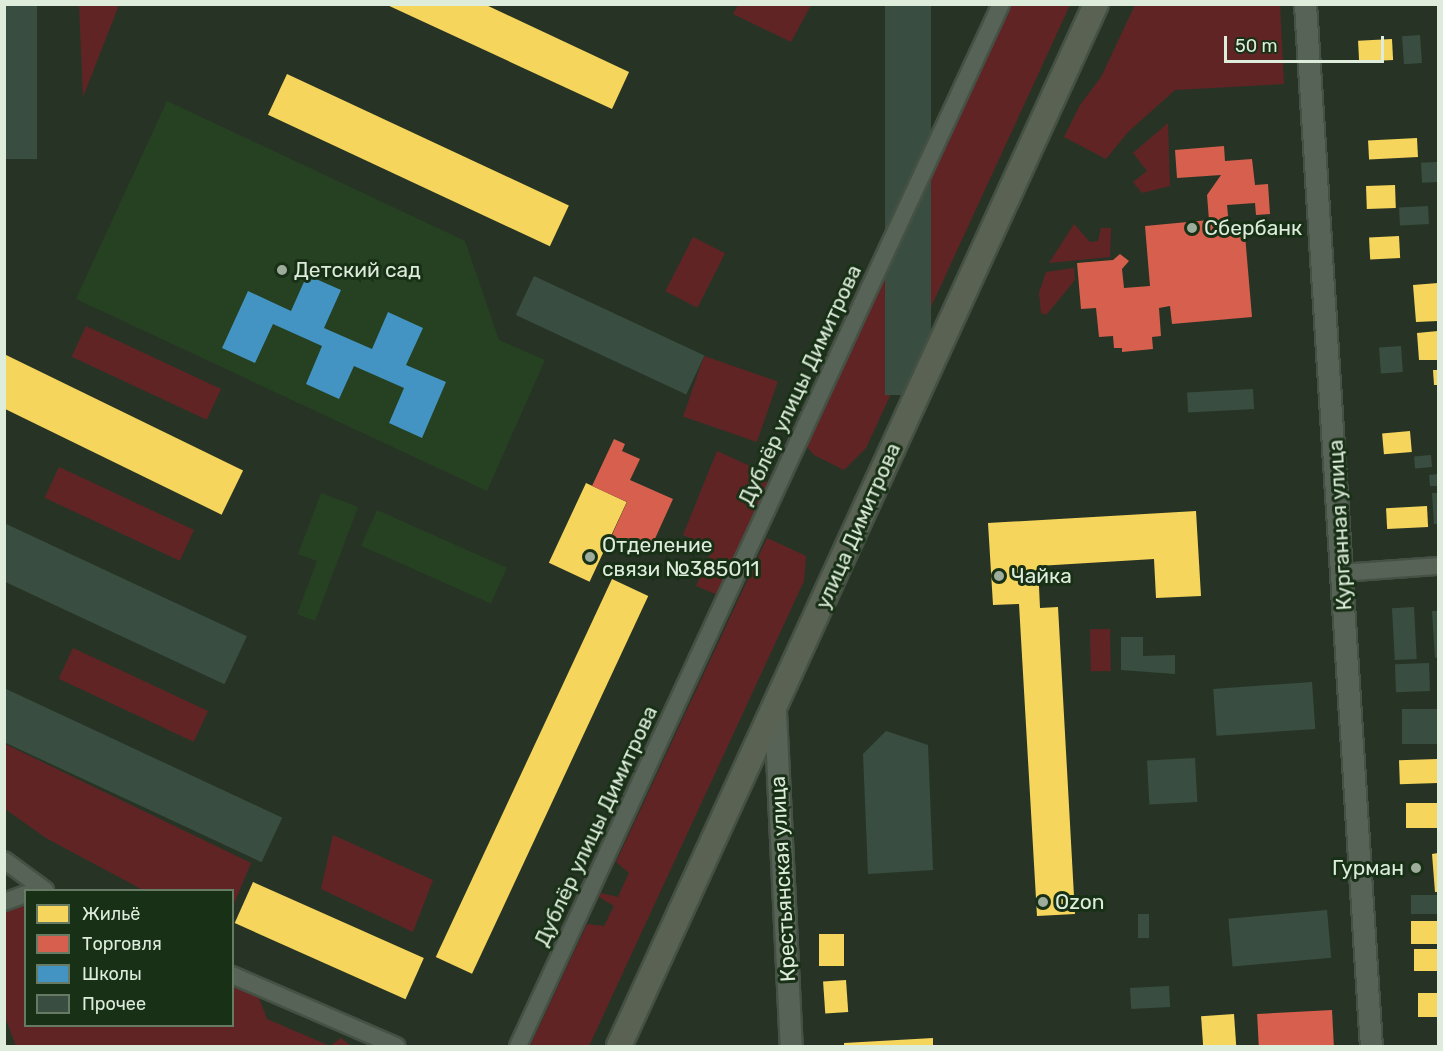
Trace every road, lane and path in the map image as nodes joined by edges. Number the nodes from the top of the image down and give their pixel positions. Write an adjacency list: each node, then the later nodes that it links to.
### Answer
1 (1001, 4): 13 (street, Дублёр улицы Димитрова)
2 (1096, 4): 6 (main road, улица Димитрова)
3 (1305, 4): 5 (street, Курганная улица)
4 (1438, 566): 5 (street)
5 (1342, 573): 16 (street, Курганная улица)
6 (775, 712): 14 (main road, улица Димитрова); 15 (street, Крестьянская улица)
7 (4, 860): 8 (street)
8 (42, 889)
9 (24, 895): 10 (street)
10 (4, 902)
11 (234, 976): 12 (street)
12 (396, 1047)
13 (518, 1047)
14 (620, 1047)
15 (791, 1047)
16 (1371, 1047)

